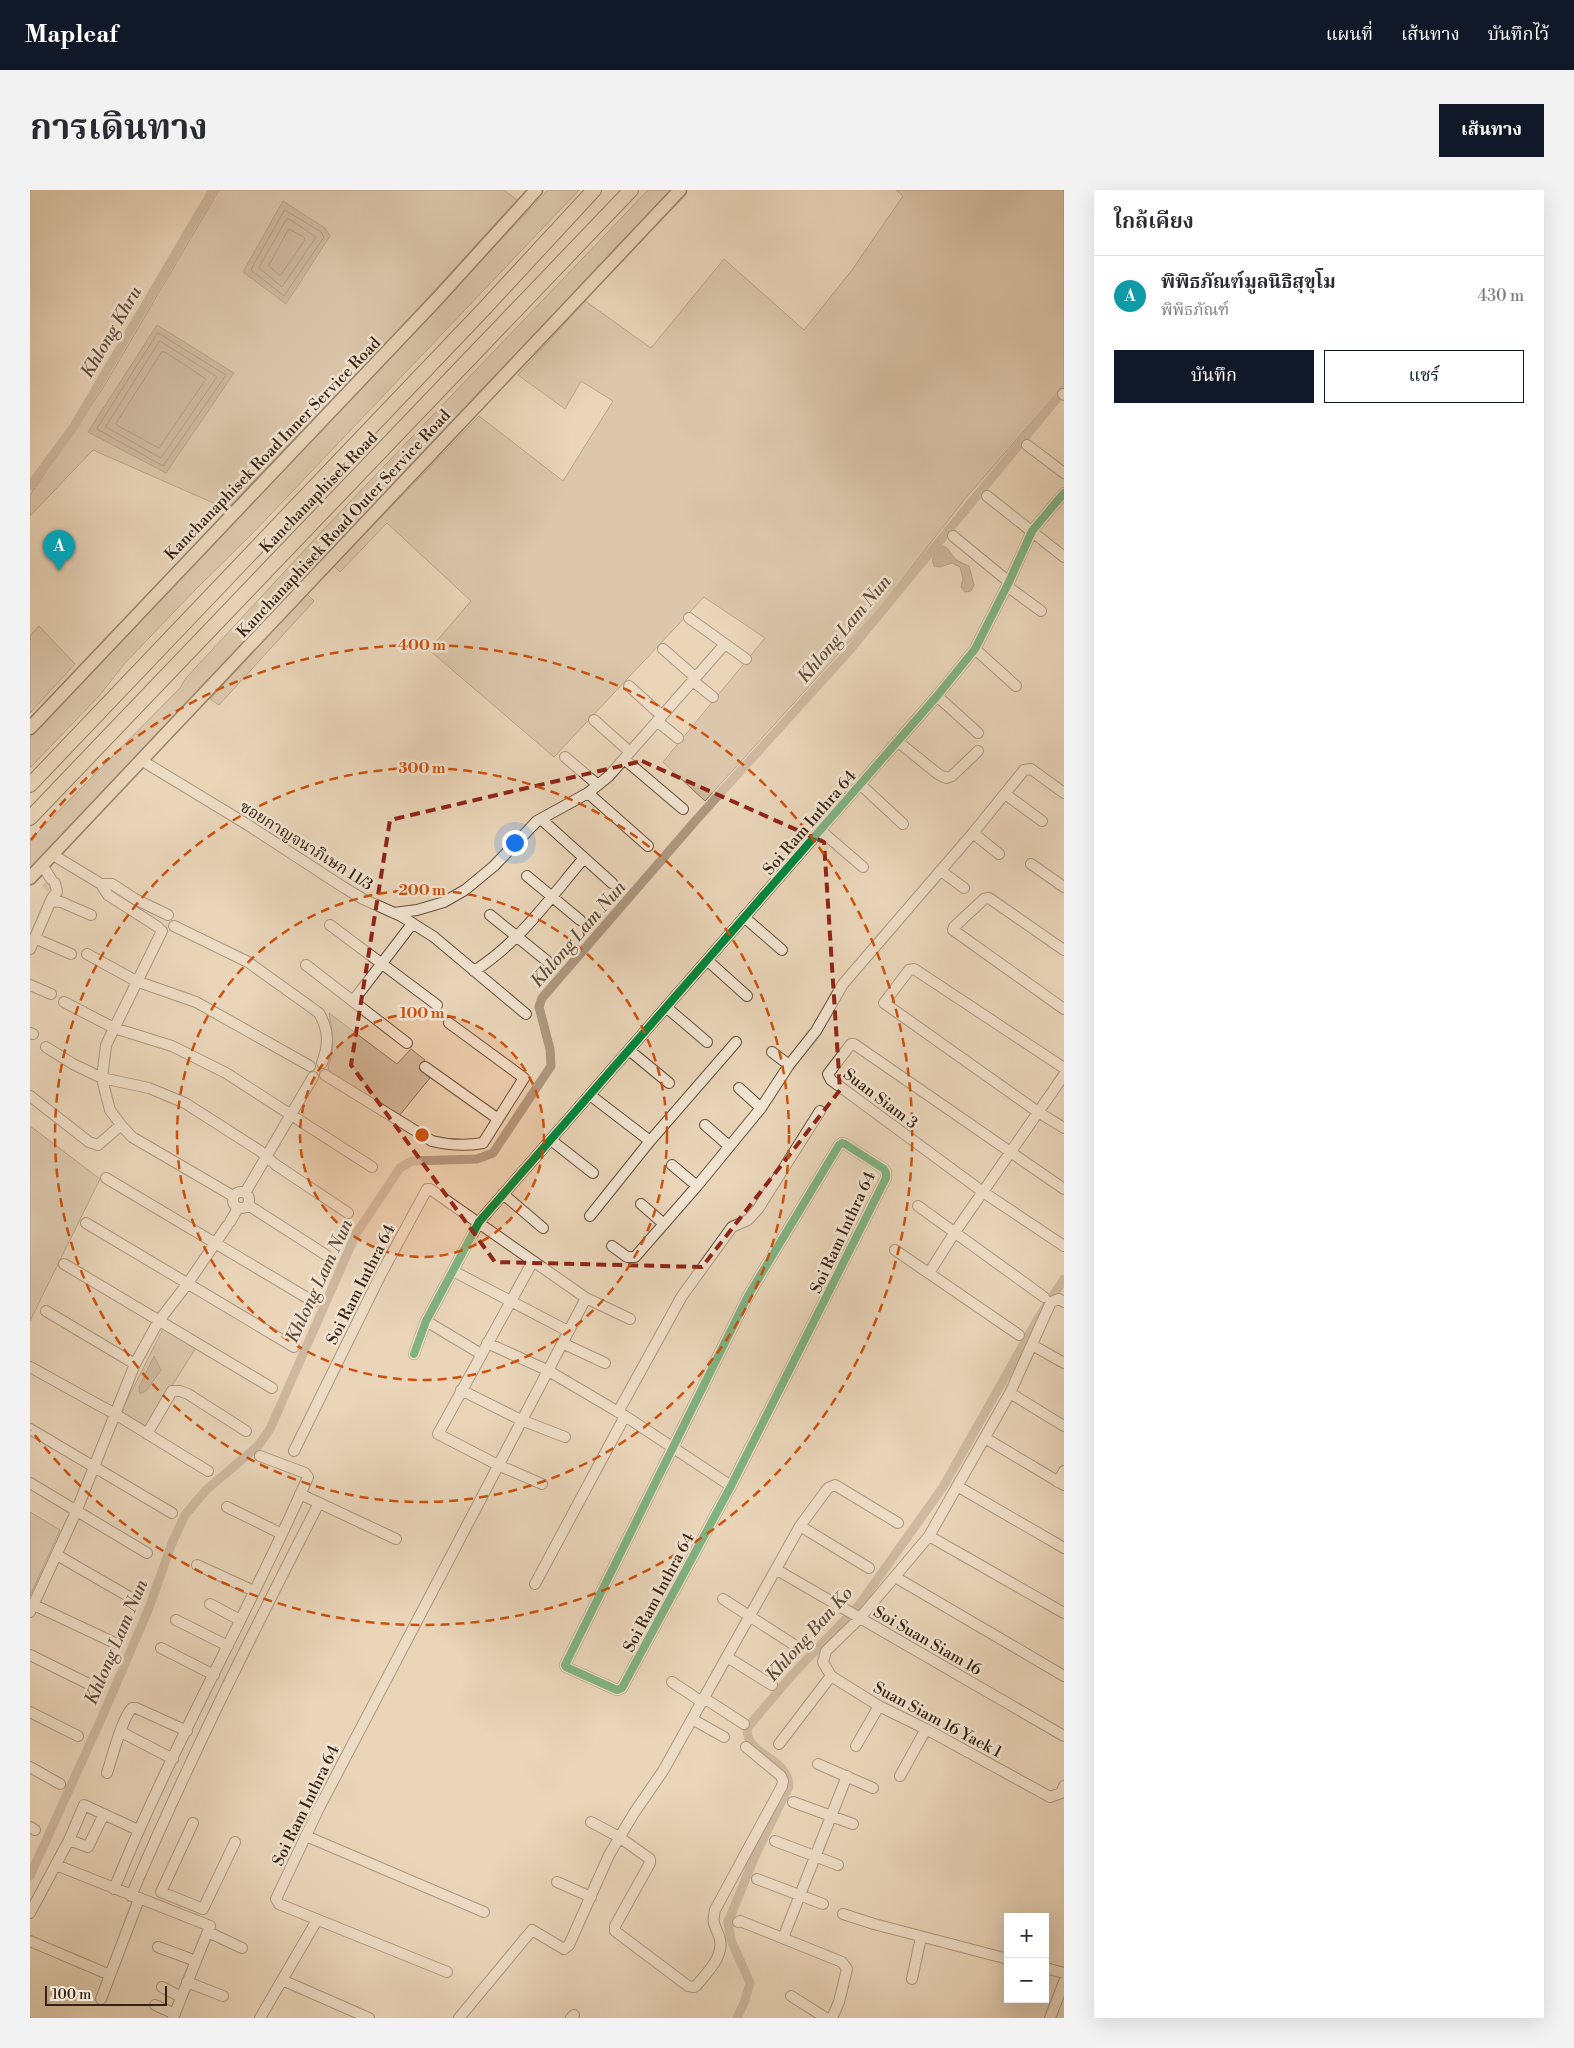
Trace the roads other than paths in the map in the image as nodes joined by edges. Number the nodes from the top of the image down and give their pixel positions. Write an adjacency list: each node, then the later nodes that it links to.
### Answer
1 (536, 190): 26 (main road, Kanchanaphisek Road Inner Service Road)
2 (594, 190): 35 (highway, Kanchanaphisek Road)
3 (631, 190): 41 (highway, Kanchanaphisek Road)
4 (680, 190): 33 (main road, Kanchanaphisek Road Outer Service Road)
5 (1027, 445): 6 (street)
6 (1064, 473)
7 (1064, 493): 9 (street, Soi Ram Inthra 64)
8 (987, 496): 9 (street)
9 (1032, 531): 11 (street); 12 (street, Soi Ram Inthra 64)
10 (953, 536): 12 (street)
11 (1064, 557)
12 (1008, 584): 13 (street); 17 (street, Soi Ram Inthra 64)
13 (1041, 611)
14 (690, 618): 15 (street)
15 (725, 644): 18 (street); 19 (street)
16 (663, 649): 19 (street)
17 (975, 649): 21 (street); 22 (street, Soi Ram Inthra 64)
18 (746, 659)
19 (694, 679): 23 (street); 24 (street)
20 (629, 686): 24 (street)
21 (1016, 686)
22 (937, 696): 27 (street); 29 (street, Soi Ram Inthra 64)
23 (713, 697)
24 (660, 718): 28 (street); 31 (street)
25 (594, 720): 31 (street)
26 (30, 728)
27 (978, 733)
28 (678, 738)
29 (897, 741): 30 (street); 34 (street, Soi Ram Inthra 64)
30 (978, 751)
31 (627, 755): 36 (street); 40 (street)
32 (565, 757): 36 (street)
33 (141, 760): 49 (main road, Kanchanaphisek Road Outer Service Road); 62 (street, ซอยกาญจนาภิเษก 11/3)
34 (860, 784): 44 (street); 45 (street, Soi Ram Inthra 64)
35 (30, 785)
36 (598, 785): 37 (street)
37 (588, 793): 42 (street); 47 (street)
38 (1064, 793): 39 (street)
39 (1005, 794): 43 (street); 46 (street)
40 (683, 809)
41 (30, 818)
42 (541, 819): 50 (street); 62 (street)
43 (1042, 821)
44 (903, 824)
45 (820, 830): 52 (street); 66 (street, Soi Ram Inthra 64)
46 (973, 833): 48 (street); 53 (street)
47 (648, 846)
48 (999, 854)
49 (53, 855): 54 (main road, Kanchanaphisek Road Outer Service Road); 57 (street)
50 (584, 858): 56 (street); 61 (street)
51 (1031, 864): 58 (street)
52 (863, 866)
53 (941, 871): 59 (street); 103 (street)
54 (36, 872): 60 (street)
55 (527, 876): 61 (street)
56 (612, 883)
57 (101, 884): 64 (street); 71 (street)
58 (1064, 886)
59 (964, 888)
60 (51, 889): 63 (street); 73 (street)
61 (552, 896): 67 (street); 72 (street)
62 (394, 913): 68 (street, ซอยกาญจนาภิเษก 11/3)
63 (91, 915)
64 (168, 915): 70 (street); 71 (street)
65 (490, 915): 72 (street)
66 (744, 918): 75 (street); 79 (street, Soi Ram Inthra 64)
67 (580, 920)
68 (412, 924): 81 (street); 83 (street, ซอยกาญจนาภิเษก 11/3)
69 (330, 925): 81 (street)
70 (174, 926): 71 (street); 102 (street)
71 (160, 929): 84 (street)
72 (518, 936): 80 (street); 83 (street)
73 (34, 938): 74 (street); 77 (street)
74 (30, 949)
75 (782, 950)
76 (1064, 950): 92 (street)
77 (72, 954)
78 (87, 954): 84 (street)
79 (707, 960): 87 (street); 91 (street, Soi Ram Inthra 64)
80 (547, 961)
81 (382, 964): 88 (street); 90 (street)
82 (306, 965): 88 (street)
83 (474, 971): 93 (street, ซอยกาญจนาภิเษก 11/3)
84 (136, 981): 95 (street); 104 (street)
85 (30, 985): 86 (street)
86 (51, 994)
87 (747, 996)
88 (353, 1001): 98 (street)
89 (64, 1002): 95 (street)
90 (437, 1005)
91 (666, 1007): 96 (street); 100 (street, Soi Ram Inthra 64)
92 (1064, 1008)
93 (526, 1014)
94 (449, 1023): 119 (street)
95 (114, 1028): 110 (street); 118 (street)
96 (707, 1042)
97 (736, 1042): 124 (street)
98 (407, 1043)
99 (46, 1047): 110 (street)
100 (629, 1050): 111 (street); 113 (street, Soi Ram Inthra 64)
101 (772, 1052): 103 (street)
102 (322, 1062): 104 (street); 107 (street)
103 (789, 1065): 115 (street)
104 (310, 1066): 109 (street)
105 (425, 1067): 119 (street)
106 (1064, 1068): 117 (street)
107 (325, 1075): 109 (street); 119 (street)
108 (1064, 1076): 117 (street)
109 (313, 1077): 118 (street)
110 (102, 1078): 120 (street); 127 (street)
111 (669, 1083)
112 (738, 1088): 115 (street)
113 (590, 1095): 123 (street, Soi Ram Inthra 64); 124 (street)
114 (30, 1096): 120 (street)
115 (761, 1108): 125 (street)
116 (820, 1111): 184 (street)
117 (1038, 1112): 122 (street); 126 (street)
118 (291, 1115): 127 (street); 129 (street)
119 (498, 1119)
120 (121, 1125): 137 (street)
121 (705, 1125): 125 (street)
122 (1064, 1128)
123 (551, 1140): 130 (street); 136 (street, Soi Ram Inthra 64)
124 (650, 1140): 142 (street)
125 (729, 1146): 132 (street)
126 (1011, 1153): 133 (street, Suan Siam 3); 134 (street); 134 (street, Suan Siam 3)
127 (267, 1157): 135 (street); 141 (street)
128 (672, 1165): 132 (street)
129 (372, 1166)
130 (592, 1173)
131 (106, 1178): 148 (street)
132 (697, 1186): 145 (street)
133 (1064, 1188)
134 (983, 1192): 147 (street); 150 (street, Suan Siam 3)
135 (245, 1193): 137 (street); 140 (street)
136 (503, 1194): 144 (street, Soi Ram Inthra 64); 146 (street)
137 (234, 1196): 140 (street)
138 (641, 1204): 145 (street)
139 (918, 1206): 147 (street)
140 (243, 1207): 148 (street); 152 (street)
141 (348, 1212)
142 (590, 1216)
143 (86, 1222): 157 (street)
144 (479, 1222): 153 (street, Soi Ram Inthra 64); 155 (street, Soi Ram Inthra 64); 193 (street, Soi Ram Inthra 64)
145 (664, 1224): 149 (street)
146 (543, 1228)
147 (955, 1232): 156 (street); 158 (street)
148 (215, 1243): 157 (street); 162 (street)
149 (612, 1246)
150 (1064, 1246)
151 (895, 1250): 156 (street)
152 (326, 1255)
153 (533, 1261): 159 (street, Soi Ram Inthra 64); 160 (street)
154 (64, 1264): 166 (street)
155 (453, 1271): 160 (street); 165 (street, Soi Ram Inthra 64)
156 (929, 1273): 168 (street)
157 (188, 1283): 166 (street); 172 (street)
158 (1044, 1297)
159 (586, 1298): 164 (street); 167 (street, Soi Ram Inthra 64)
160 (511, 1300): 167 (street); 169 (street)
161 (1061, 1301): 171 (street)
162 (314, 1302)
163 (46, 1311): 177 (street)
164 (630, 1319)
165 (426, 1321): 173 (street, Soi Ram Inthra 64); 174 (street)
166 (158, 1322): 177 (street); 180 (street)
167 (568, 1331): 170 (street, Soi Ram Inthra 64)
168 (1019, 1335)
169 (487, 1343): 174 (street); 179 (street)
170 (562, 1343): 175 (street); 179 (street, Soi Ram Inthra 64)
171 (1032, 1345): 176 (street); 182 (street)
172 (294, 1347)
173 (414, 1354)
174 (481, 1354): 181 (street)
175 (604, 1363)
176 (1064, 1363)
177 (135, 1364): 183 (street)
178 (30, 1367): 183 (street)
179 (547, 1370): 184 (street); 185 (street, Soi Ram Inthra 64)
180 (272, 1388)
181 (461, 1390): 185 (street); 195 (street)
182 (1010, 1393): 186 (street); 191 (street)
183 (115, 1414): 189 (street); 196 (street)
184 (621, 1414): 192 (street); 221 (street)
185 (521, 1420): 190 (street); 195 (street, Soi Ram Inthra 64)
186 (1064, 1426)
187 (30, 1429): 196 (street)
188 (246, 1430): 189 (street)
189 (148, 1434): 197 (street)
190 (565, 1437)
191 (985, 1438): 201 (street); 203 (street)
192 (673, 1447): 202 (street); 202 (street, Soi Ram Inthra 64); 202 (street, Soi Ram Inthra 64)
193 (294, 1451)
194 (260, 1456): 204 (street)
195 (498, 1465): 200 (street); 274 (street, Soi Ram Inthra 64)
196 (95, 1466): 207 (street); 208 (street)
197 (208, 1471)
198 (1064, 1471): 201 (street)
199 (30, 1483): 207 (street)
200 (542, 1484)
201 (1061, 1484)
202 (731, 1486)
203 (957, 1486): 212 (street); 214 (street)
204 (300, 1494): 205 (street); 211 (street)
205 (319, 1503): 213 (street); 288 (street)
206 (227, 1507): 211 (street)
207 (76, 1512): 215 (street); 216 (street)
208 (172, 1513)
209 (898, 1523): 210 (street)
210 (800, 1526): 218 (street); 219 (street)
211 (282, 1534): 222 (street)
212 (929, 1536): 220 (street); 227 (street)
213 (396, 1539)
214 (1064, 1548)
215 (147, 1553)
216 (57, 1556): 223 (street); 226 (street)
217 (197, 1565): 222 (street)
218 (868, 1568)
219 (777, 1570): 228 (street, Soi Suan Siam 16); 229 (street)
220 (895, 1577): 228 (street); 240 (street)
221 (535, 1584)
222 (254, 1592): 231 (street)
223 (133, 1599)
224 (723, 1599): 229 (street)
225 (210, 1604): 231 (street)
226 (32, 1609): 232 (street)
227 (1064, 1614)
228 (853, 1615): 239 (street); 253 (street, Soi Suan Siam 16)
229 (751, 1616): 235 (street); 237 (street)
230 (176, 1620): 233 (street)
231 (240, 1620): 233 (street)
232 (115, 1643)
233 (228, 1646): 238 (street)
234 (161, 1648): 238 (street)
235 (799, 1648)
236 (30, 1654): 243 (street)
237 (727, 1657): 242 (street); 244 (street)
238 (214, 1675): 250 (street)
239 (831, 1676): 245 (street, Suan Siam 16 Yaek 1); 255 (street)
240 (1064, 1676)
241 (672, 1682): 244 (street)
242 (772, 1685)
243 (97, 1688)
244 (703, 1700): 247 (street); 248 (street)
245 (879, 1706): 249 (street, Suan Siam 16 Yaek 1); 256 (street)
246 (30, 1712): 252 (street)
247 (692, 1720): 254 (street); 275 (street)
248 (744, 1724)
249 (926, 1729): 263 (street); 265 (street, Suan Siam 16 Yaek 1)
250 (187, 1731): 251 (street); 258 (street)
251 (120, 1732): 258 (street); 261 (street)
252 (78, 1736)
253 (1064, 1736)
254 (724, 1737)
255 (779, 1744)
256 (856, 1746)
257 (746, 1747): 275 (street)
258 (173, 1759): 273 (street)
259 (818, 1764): 262 (street)
260 (30, 1767): 264 (street)
261 (107, 1773)
262 (847, 1776): 266 (street); 269 (street)
263 (900, 1776)
264 (60, 1784)
265 (1064, 1786)
266 (873, 1788)
267 (793, 1802): 269 (street)
268 (104, 1814): 273 (street); 276 (street); 276 (street)
269 (831, 1816): 272 (street); 279 (street)
270 (591, 1822): 275 (street)
271 (193, 1823): 285 (street)
272 (853, 1824)
273 (138, 1830): 284 (street)
274 (306, 1836): 291 (street); 294 (street, Soi Ram Inthra 64)
275 (619, 1838): 287 (street)
276 (69, 1840): 280 (street)
277 (775, 1841): 279 (street)
278 (235, 1842): 285 (street)
279 (816, 1856): 281 (street); 286 (street)
280 (56, 1865): 284 (street); 292 (street)
281 (838, 1865)
282 (757, 1878): 286 (street)
283 (557, 1882): 287 (street)
284 (114, 1889): 288 (street)
285 (162, 1892): 290 (street)
286 (800, 1896): 289 (street); 298 (street)
287 (590, 1897): 319 (street)
288 (135, 1898): 290 (street); 307 (street)
289 (823, 1904)
290 (158, 1906): 296 (street)
291 (484, 1912)
292 (30, 1913)
293 (843, 1914): 297 (street)
294 (317, 1920): 305 (street); 309 (street)
295 (738, 1922): 298 (street)
296 (208, 1932): 301 (street); 303 (street)
297 (922, 1937): 302 (street); 308 (street)
298 (783, 1938): 323 (street)
299 (30, 1941): 307 (street)
300 (158, 1947): 303 (street)
301 (242, 1948)
302 (1004, 1958)
303 (196, 1961): 310 (street)
304 (1049, 1969): 306 (street)
305 (447, 1972)
306 (1064, 1972)
307 (110, 1975): 316 (street)
308 (912, 1979)
309 (282, 1980): 320 (street); 321 (street)
310 (188, 1982): 313 (street); 315 (street)
311 (1064, 1982): 324 (street)
312 (162, 1988): 315 (street)
313 (223, 1996)
314 (791, 1996): 322 (street)
315 (182, 1997): 318 (street)
316 (101, 1999)
317 (156, 2005): 318 (street)
318 (174, 2016)
319 (462, 2017)
320 (260, 2018)
321 (369, 2018)
322 (826, 2018)
323 (832, 2018)
324 (1050, 2018)

